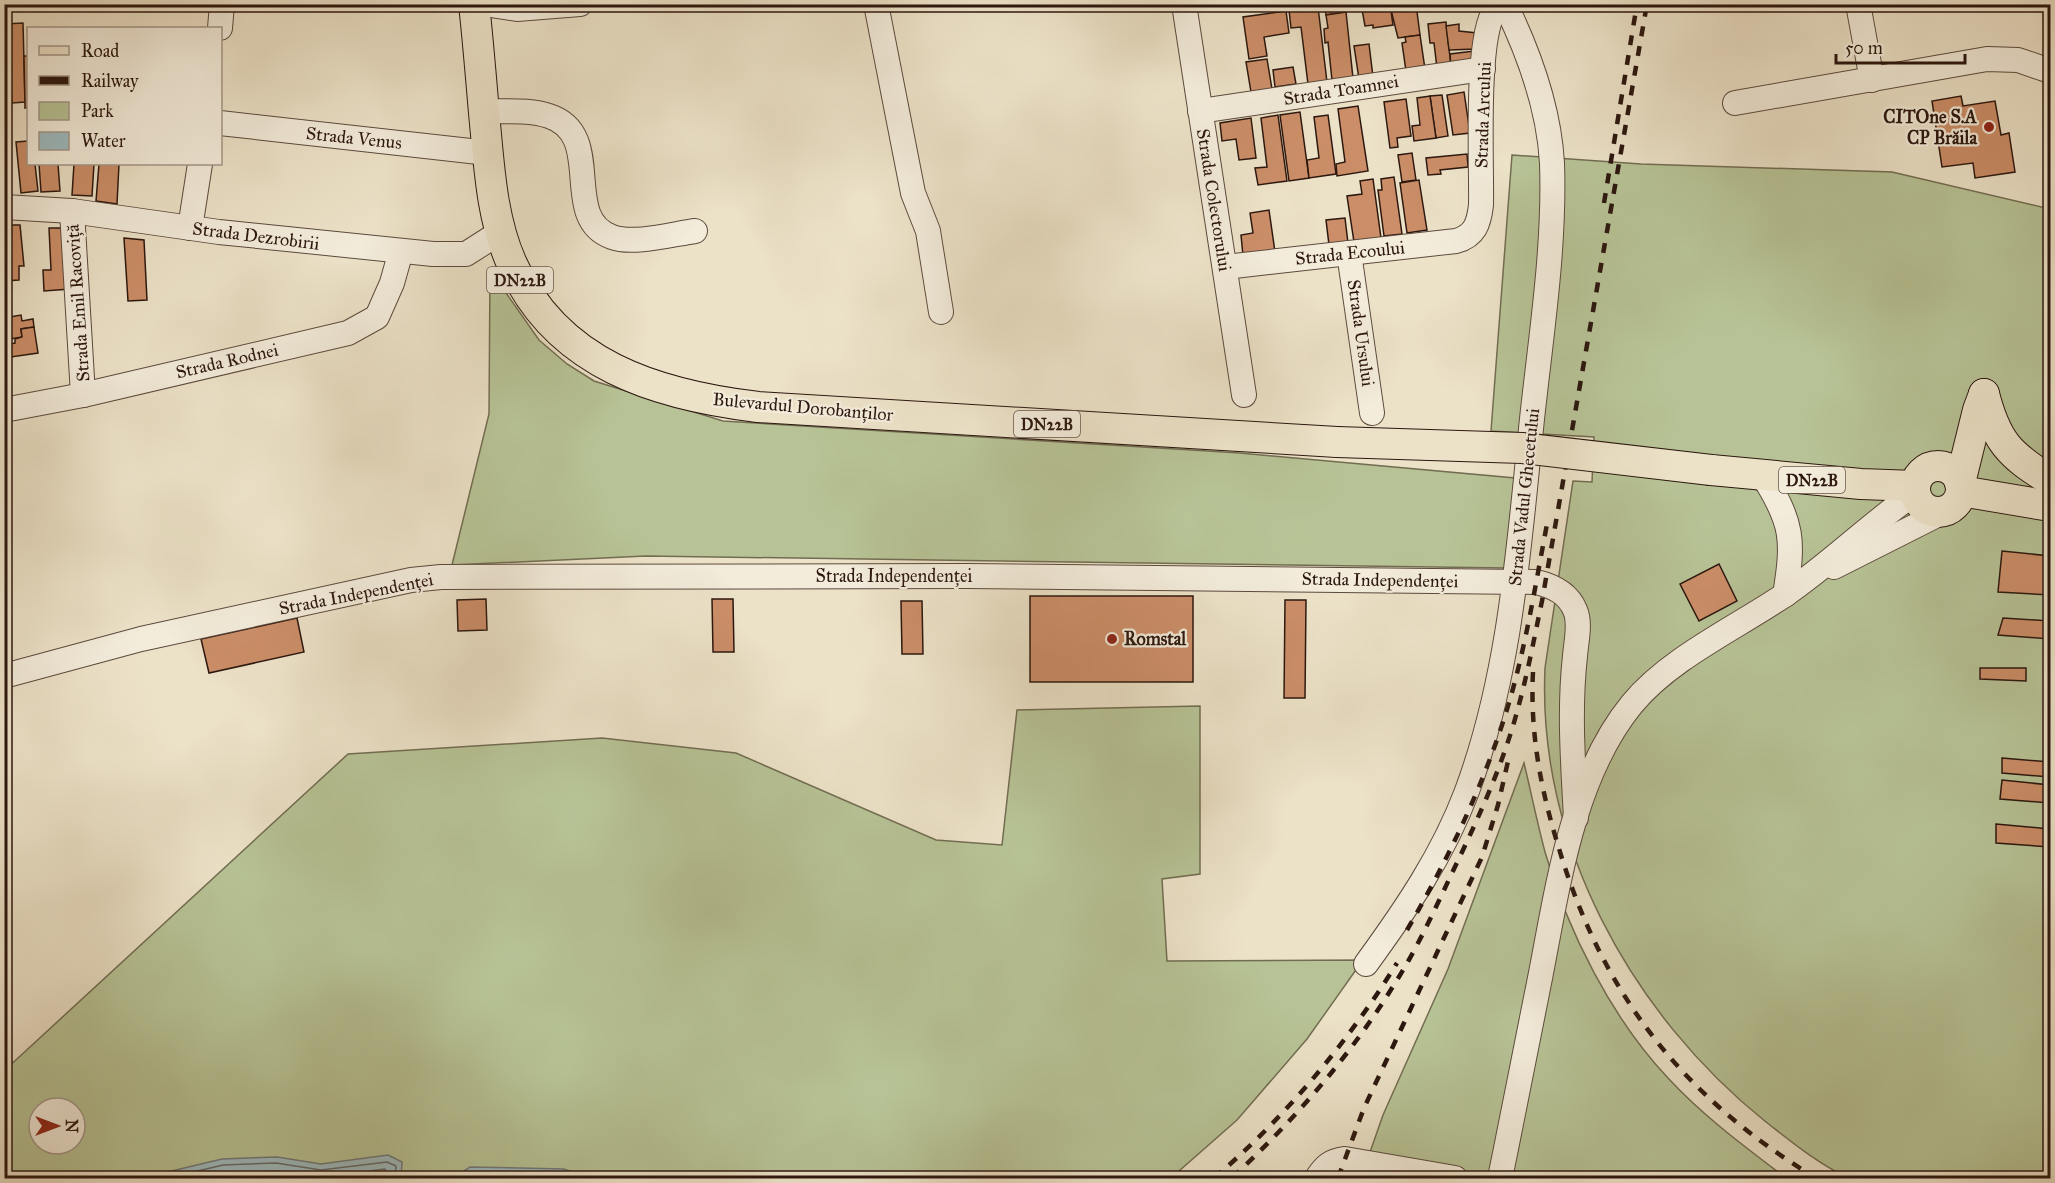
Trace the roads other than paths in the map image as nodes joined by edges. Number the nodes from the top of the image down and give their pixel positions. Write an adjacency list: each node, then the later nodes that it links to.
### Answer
1 (222, 4): 9 (street)
2 (474, 4): 14 (main road, Bulevardul Dorobanților / DN22B)
3 (484, 4): 4 (street)
4 (580, 4)
5 (876, 4): 28 (street)
6 (1184, 4): 15 (street, Strada Colectorului)
7 (1858, 4): 12 (street)
8 (1507, 5): 10 (street, Strada Arcului); 39 (street, Strada Vadul Ghecetului)
9 (220, 27)
10 (1483, 69): 15 (street, Strada Toamnei); 24 (street, Strada Arcului)
11 (2050, 71): 12 (street)
12 (1872, 80): 13 (street)
13 (1736, 104)
14 (484, 111): 17 (main road, Bulevardul Dorobanților / DN22B); 23 (street)
15 (1200, 111): 27 (street, Strada Colectorului)
16 (222, 123): 17 (street, Strada Venus)
17 (488, 153): 22 (main road, Bulevardul Dorobanților / DN22B)
18 (200, 165): 21 (street)
19 (4, 207): 20 (street, Strada Dezrobirii)
20 (72, 212): 21 (street, Strada Dezrobirii); 29 (street, Strada Emil Racoviță)
21 (190, 228): 25 (street, Strada Dezrobirii)
22 (502, 231): 25 (street, Strada Dezrobirii); 34 (main road, Bulevardul Dorobanților / DN22B, bridge)
23 (695, 231)
24 (1473, 232): 26 (street, Strada Ecoului)
25 (401, 252): 29 (street, Strada Rodnei)
26 (1349, 253): 27 (street, Strada Ecoului); 33 (street, Strada Ursului)
27 (1225, 267): 30 (street, Strada Colectorului)
28 (941, 312)
29 (83, 395): 32 (street, Strada Rodnei)
30 (1244, 395)
31 (1981, 402): 35 (main road); 36 (main road); 37 (main road)
32 (4, 410)
33 (1372, 413)
34 (1763, 476): 36 (main road, DN22B); 40 (street)
35 (2050, 480)
36 (1921, 482): 37 (main road, DN22B); 37 (main road, DN22B); 40 (street)
37 (1955, 495): 38 (main road, DN22B); 40 (street)
38 (2050, 506)
39 (1515, 581): 41 (street, Strada Independenței); 42 (street, Strada Independenței); 43 (street, Strada Vadul Ghecetului)
40 (1792, 589): 42 (street)
41 (4, 676)
42 (1576, 818): 46 (street)
43 (1366, 964)
44 (1317, 1179): 45 (street)
45 (1455, 1179)
46 (1500, 1179)

